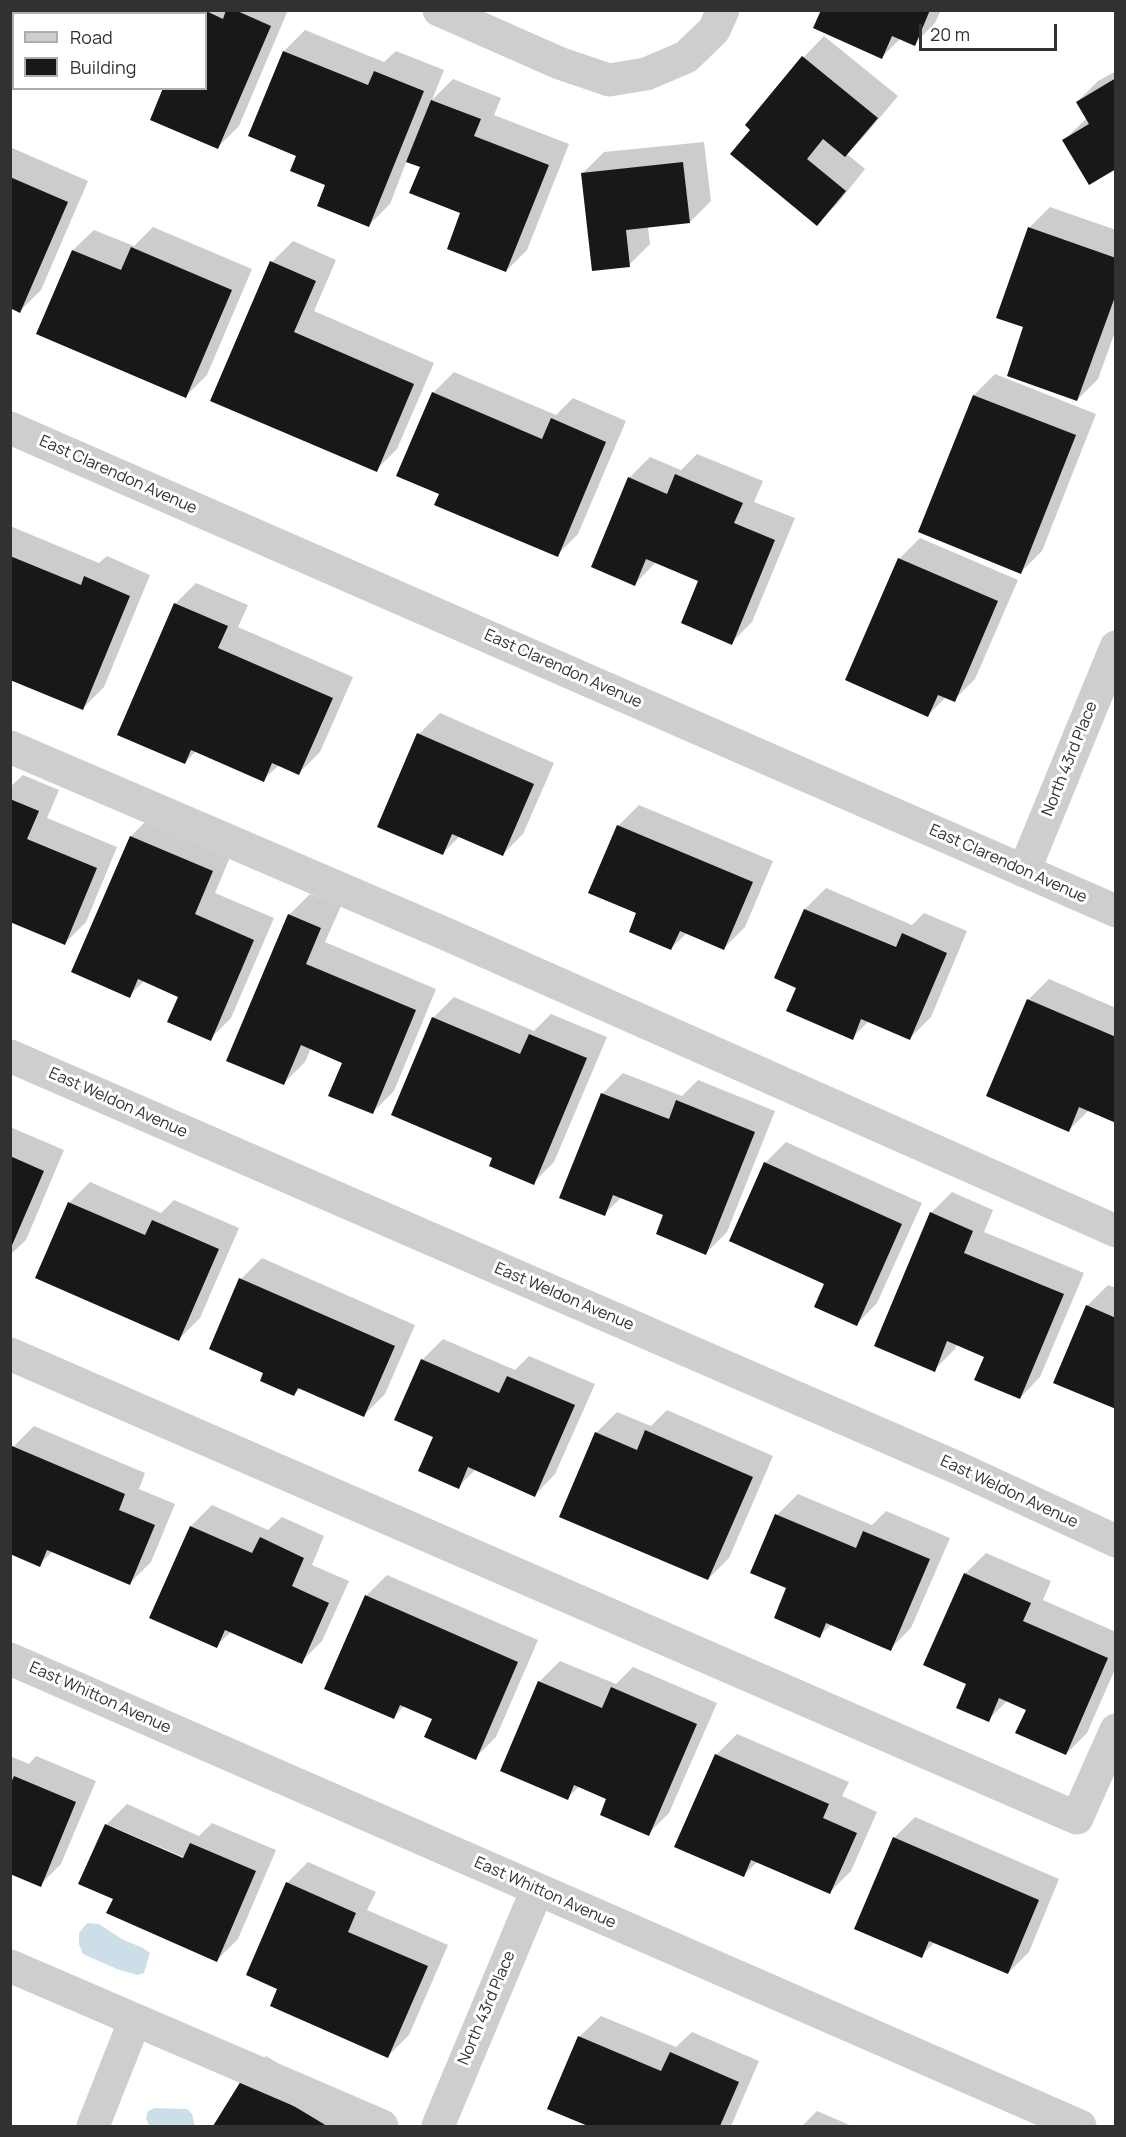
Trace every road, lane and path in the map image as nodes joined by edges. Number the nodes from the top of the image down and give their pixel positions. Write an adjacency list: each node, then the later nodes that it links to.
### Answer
1 (439, 10): 2 (street)
2 (723, 10)
3 (10, 428): 6 (street, East Clarendon Avenue)
4 (1116, 647): 6 (street, North 43rd Place)
5 (10, 747): 9 (street)
6 (1024, 871): 7 (street, East Clarendon Avenue)
7 (1116, 911)
8 (10, 1056): 11 (street, East Weldon Avenue)
9 (1116, 1231)
10 (10, 1354): 13 (street)
11 (1116, 1541)
12 (10, 1659): 14 (street, East Whitton Avenue)
13 (1116, 1730)
14 (537, 1890): 19 (street, North 43rd Place); 20 (street, East Whitton Avenue)
15 (10, 1965): 16 (street)
16 (135, 2020): 17 (street); 18 (street)
17 (93, 2127)
18 (382, 2127)
19 (438, 2127)
20 (1080, 2127)

